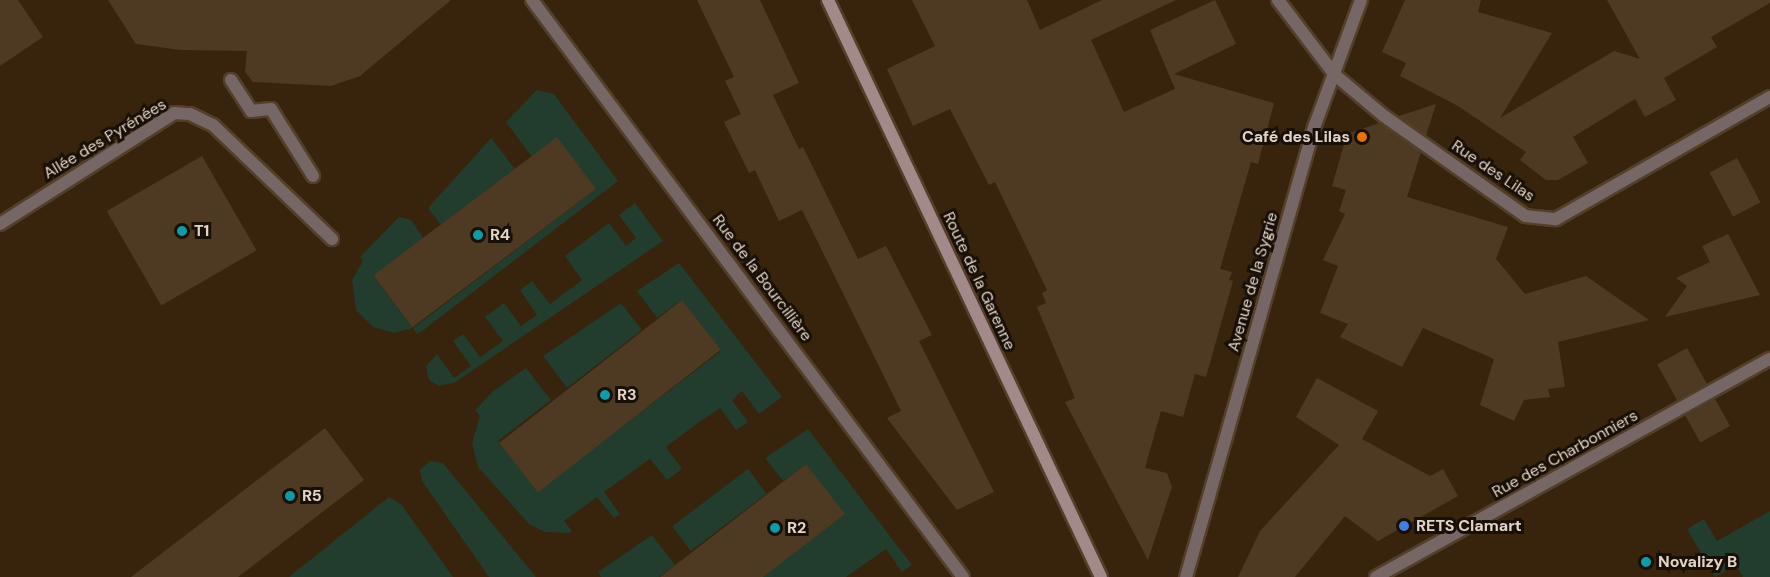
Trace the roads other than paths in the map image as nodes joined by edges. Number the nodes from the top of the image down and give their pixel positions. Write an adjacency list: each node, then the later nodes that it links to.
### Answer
1 (532, 0): 12 (street, Rue de la Bourcillière)
2 (828, 0): 13 (main road, Route de la Garenne)
3 (1278, 0): 5 (street, Rue des Lilas)
4 (1361, 0): 5 (street, Avenue de la Sygrie)
5 (1335, 75): 7 (street, Rue des Lilas); 14 (street, Avenue de la Sygrie)
6 (231, 80): 8 (street)
7 (1770, 97)
8 (313, 176)
9 (0, 224): 10 (street, Allée des Pyrénées)
10 (332, 239)
11 (1770, 359): 15 (street, Rue des Charbonniers)
12 (963, 577)
13 (1101, 577)
14 (1186, 577)
15 (1376, 577)

